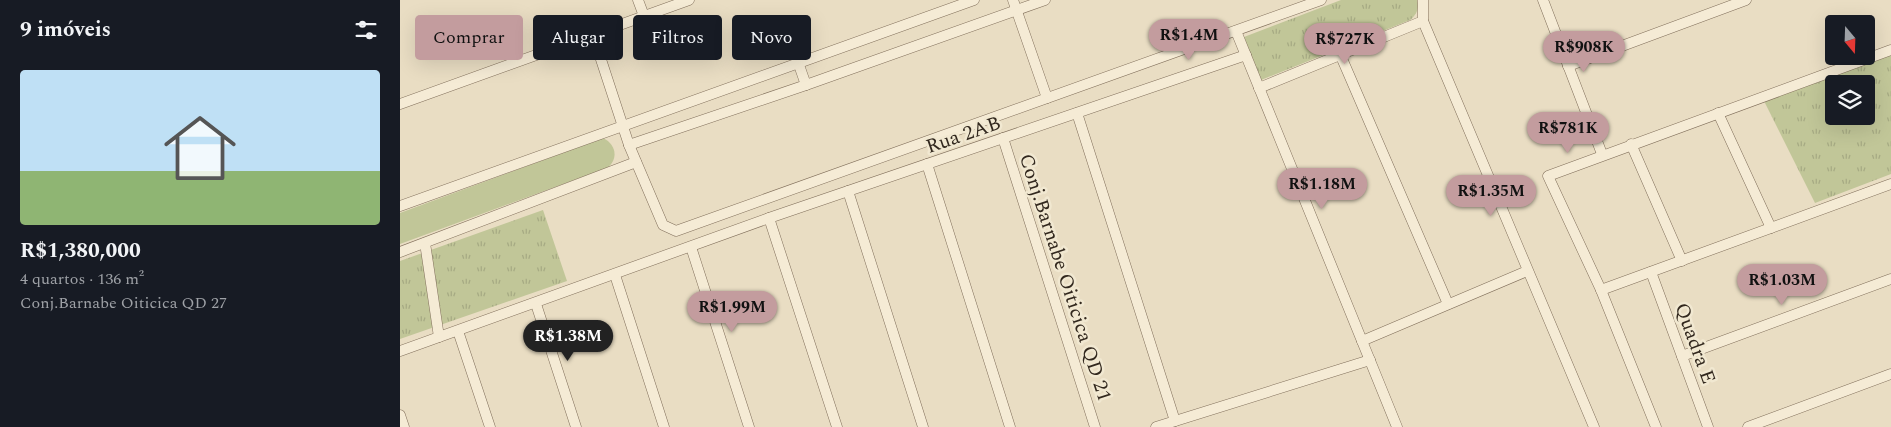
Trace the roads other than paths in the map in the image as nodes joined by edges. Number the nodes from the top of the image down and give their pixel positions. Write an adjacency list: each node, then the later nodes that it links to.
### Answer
1 (638, 0): 10 (street)
2 (689, 0): 11 (street)
3 (974, 0): 19 (street)
4 (1045, 0): 9 (street)
5 (1321, 0): 13 (street)
6 (1423, 0): 12 (street)
7 (1543, 0): 20 (street)
8 (1746, 0): 20 (street)
9 (1014, 5): 21 (street); 23 (street)
10 (644, 15)
11 (647, 15)
12 (1423, 21): 15 (street); 43 (street)
13 (1236, 31): 17 (street); 23 (street)
14 (1891, 50): 26 (street)
15 (1340, 54): 22 (street); 49 (street)
16 (533, 56): 24 (street)
17 (1246, 56): 22 (street); 25 (street, Rua 2AB)
18 (600, 60): 27 (street)
19 (799, 65): 21 (street); 27 (street)
20 (1568, 66): 31 (street)
21 (806, 85): 30 (street)
22 (1259, 88): 52 (street)
23 (1047, 98): 32 (street)
24 (400, 104)
25 (1077, 113): 28 (street, Rua 2AB); 58 (street)
26 (1718, 113): 29 (street); 38 (street)
27 (622, 125): 30 (street); 36 (street)
28 (1003, 138): 33 (street, Rua 2AB); 68 (street, Conj.Barnabe Oiticica QD 21)
29 (1631, 144): 31 (street); 42 (street)
30 (629, 145): 32 (street)
31 (1602, 154): 47 (street)
32 (636, 162): 39 (street)
33 (927, 164): 35 (street, Rua 2AB); 67 (street)
34 (1891, 184): 38 (street)
35 (848, 191): 37 (street, Rua 2AB); 66 (street)
36 (400, 206)
37 (769, 218): 40 (street, Rua 2AB); 65 (street)
38 (1771, 228): 42 (street)
39 (425, 243): 41 (street); 51 (street)
40 (691, 247): 45 (street, Rua 2AB); 64 (street)
41 (400, 252)
42 (1682, 261): 44 (street)
43 (1527, 271): 49 (street); 59 (street)
44 (1651, 272): 47 (street); 54 (street, Quadra E)
45 (615, 275): 48 (street, Rua 2AB); 63 (street)
46 (1891, 280): 54 (street)
47 (1601, 290): 71 (street)
48 (536, 304): 50 (street, Rua 2AB); 62 (street)
49 (1448, 304): 52 (street)
50 (458, 331): 51 (street, Rua 2AB); 61 (street)
51 (439, 337): 53 (street, Rua 2AB)
52 (1362, 341): 55 (street)
53 (400, 351)
54 (1682, 356): 72 (street, Quadra E)
55 (1370, 360): 58 (street); 70 (street)
56 (1891, 374): 73 (street)
57 (400, 415): 60 (street)
58 (1175, 421): 69 (street)
59 (1590, 426)
60 (404, 427)
61 (490, 427)
62 (576, 427)
63 (664, 427)
64 (749, 427)
65 (837, 427)
66 (923, 427)
67 (1010, 427)
68 (1095, 427)
69 (1156, 427)
70 (1397, 427)
71 (1656, 427)
72 (1708, 427)
73 (1748, 427)

